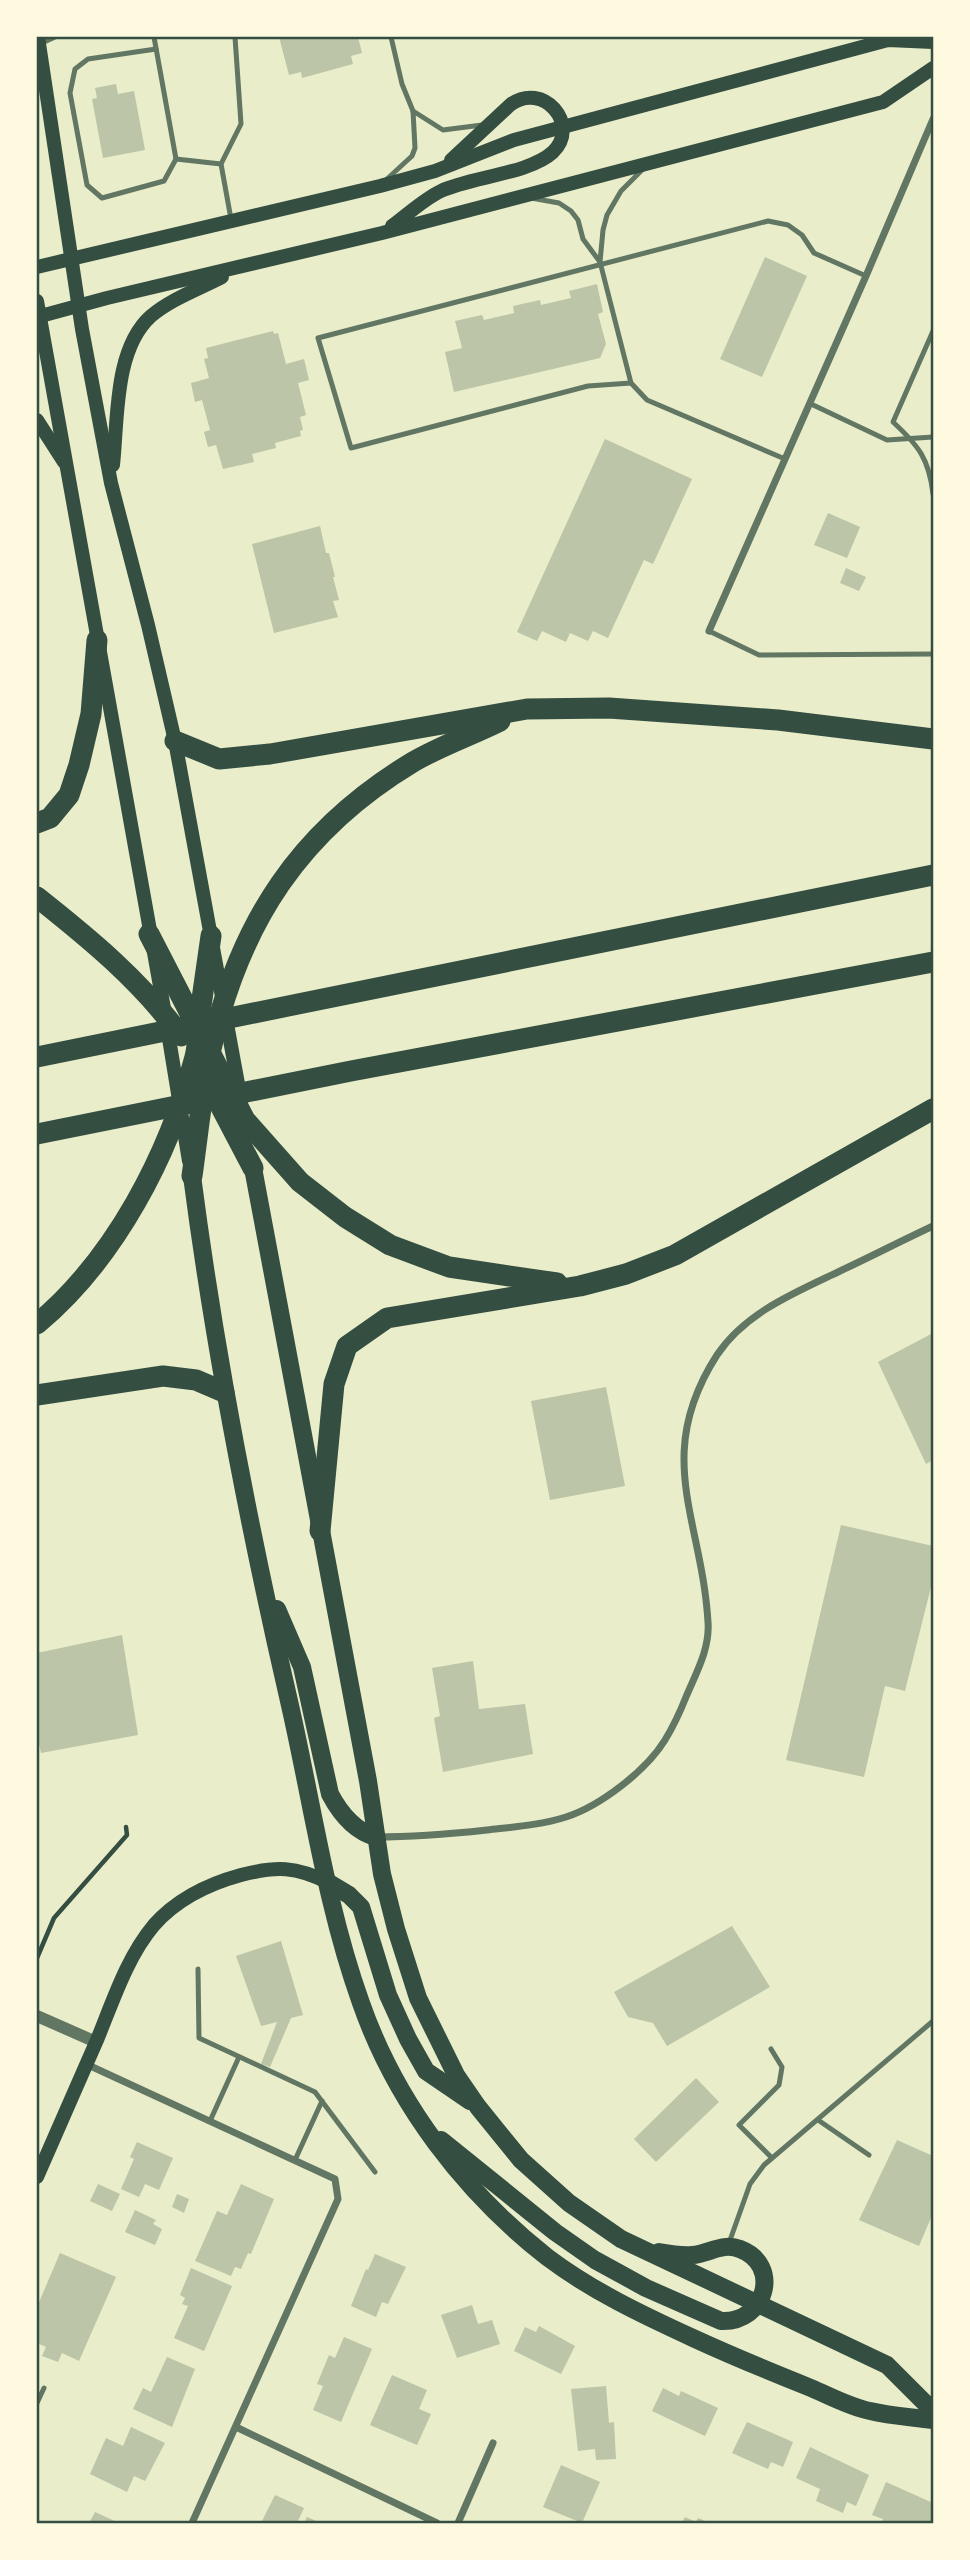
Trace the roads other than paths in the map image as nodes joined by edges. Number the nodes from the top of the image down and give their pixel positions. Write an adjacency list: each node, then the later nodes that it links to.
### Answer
1 (55, 37): 5 (lane)
2 (154, 37): 7 (lane)
3 (235, 37): 15 (lane)
4 (391, 37): 9 (lane)
5 (39, 41): 21 (main road)
6 (933, 42): 12 (main road)
7 (156, 49): 13 (lane); 13 (lane)
8 (933, 68): 14 (main road)
9 (413, 111): 11 (lane); 17 (lane)
10 (933, 119): 25 (street)
11 (492, 123): 12 (main road); 16 (main road)
12 (562, 126): 16 (main road); 20 (main road)
13 (176, 159): 15 (lane)
14 (654, 161): 18 (main road); 22 (lane)
15 (221, 164): 19 (lane)
16 (435, 171): 17 (main road)
17 (380, 186): 19 (main road)
18 (517, 196): 20 (main road); 22 (lane)
19 (232, 222): 21 (main road)
20 (382, 233): 24 (main road)
21 (71, 259): 23 (main road); 27 (main road)
22 (600, 263): 25 (lane); 30 (lane); 30 (lane)
23 (37, 267)
24 (242, 267): 27 (main road); 37 (main road)
25 (866, 276): 31 (street)
26 (37, 301): 28 (main road)
27 (79, 305): 28 (main road); 37 (main road)
28 (38, 317): 36 (main road)
29 (933, 331): 34 (lane)
30 (631, 383): 35 (lane)
31 (811, 404): 34 (lane); 35 (street)
32 (37, 420): 36 (main road)
33 (933, 436): 34 (lane)
34 (912, 440): 38 (lane)
35 (785, 458): 39 (street)
36 (68, 469): 40 (main road)
37 (111, 483): 44 (main road)
38 (933, 494)
39 (709, 631): 41 (lane)
40 (97, 640): 45 (highway); 48 (main road)
41 (933, 654)
42 (527, 709): 43 (highway); 44 (highway); 51 (highway)
43 (933, 738)
44 (176, 741): 49 (main road)
45 (37, 823)
46 (933, 875): 55 (highway)
47 (37, 897): 52 (highway)
48 (149, 934): 52 (main road); 53 (highway)
49 (211, 936): 51 (main road); 53 (highway)
50 (933, 962): 60 (highway)
51 (223, 1000): 54 (highway); 59 (main road)
52 (165, 1014): 54 (highway); 57 (main road)
53 (198, 1027): 54 (highway)
54 (203, 1053): 56 (highway); 57 (highway); 59 (highway)
55 (37, 1056)
56 (207, 1079): 61 (highway); 62 (highway)
57 (179, 1108): 62 (main road); 65 (highway)
58 (933, 1109): 64 (highway)
59 (244, 1120): 61 (main road); 64 (highway)
60 (43, 1133)
61 (253, 1168): 68 (main road)
62 (192, 1176): 66 (main road)
63 (933, 1226): 70 (street)
64 (580, 1286): 68 (highway)
65 (37, 1324)
66 (224, 1392): 67 (highway); 69 (main road)
67 (37, 1395)
68 (320, 1531): 70 (main road)
69 (260, 1571): 70 (main road); 71 (main road)
70 (376, 1837): 80 (main road)
71 (324, 1881): 75 (main road); 80 (main road); 83 (main road)
72 (198, 1969): 77 (lane)
73 (37, 2016): 75 (street)
74 (933, 2021): 81 (lane)
75 (96, 2042): 78 (main road)
76 (771, 2049): 85 (lane)
77 (239, 2057): 79 (lane); 82 (lane)
78 (86, 2063): 82 (street); 88 (main road)
79 (322, 2101): 86 (lane); 87 (lane)
80 (478, 2107): 90 (main road)
81 (818, 2120): 84 (lane); 85 (lane)
82 (210, 2121): 86 (street)
83 (425, 2127): 91 (main road); 95 (main road)
84 (869, 2155)
85 (772, 2158): 89 (lane)
86 (295, 2160): 96 (street)
87 (376, 2172)
88 (37, 2177)
89 (728, 2246): 90 (main road); 91 (main road)
90 (637, 2247): 91 (main road)
91 (758, 2304): 94 (main road)
92 (44, 2388): 93 (lane)
93 (37, 2403)
94 (933, 2411)
95 (933, 2420)
96 (236, 2427): 98 (street); 99 (street)
97 (493, 2443): 100 (street)
98 (192, 2523)
99 (437, 2523)
100 (458, 2523)

